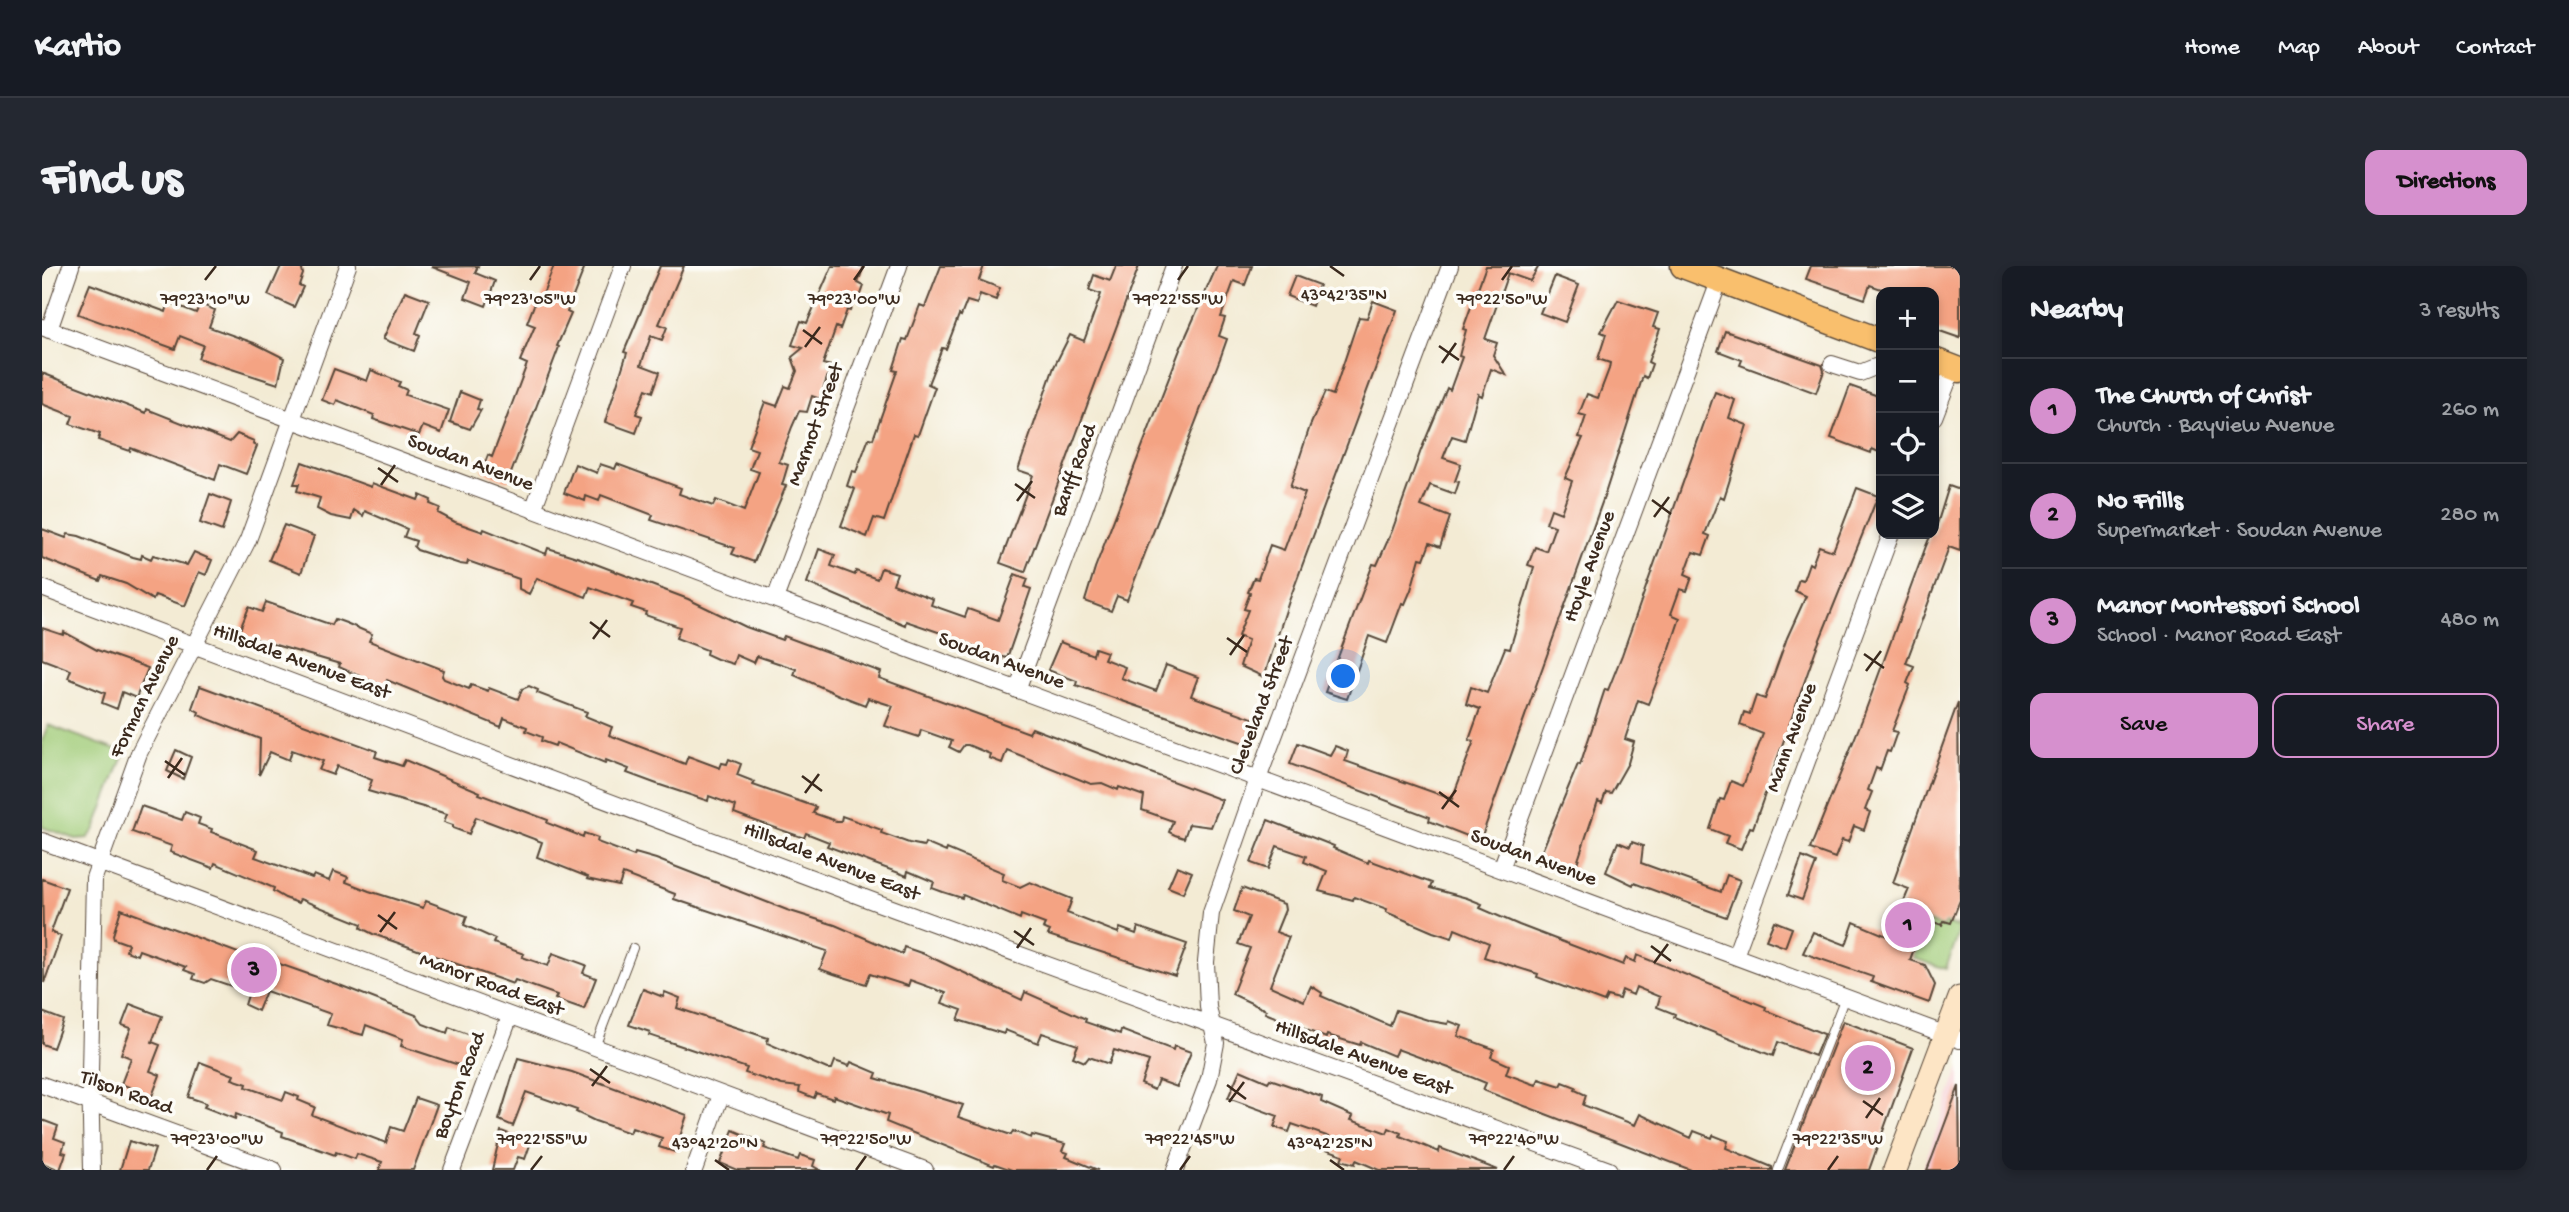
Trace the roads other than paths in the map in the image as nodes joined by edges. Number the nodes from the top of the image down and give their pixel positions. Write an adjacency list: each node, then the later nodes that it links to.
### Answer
1 (71, 266): 9 (street)
2 (348, 266): 15 (street, Forman Avenue)
3 (623, 266): 16 (street)
4 (899, 266): 19 (street, Marmot Street)
5 (1174, 266): 21 (street, Banff Road)
6 (1450, 266): 22 (street, Cleveland Street)
7 (1683, 266): 8 (main road)
8 (1720, 279): 10 (main road); 25 (street, Hoyle Avenue)
9 (45, 329): 15 (street, Soudan Avenue)
10 (1876, 339)
11 (1832, 364): 13 (street)
12 (1949, 366): 14 (street)
13 (1875, 367)
14 (1935, 413)
15 (291, 419): 16 (street, Soudan Avenue); 20 (street, Forman Avenue)
16 (533, 510): 19 (street, Soudan Avenue)
17 (1889, 539): 27 (street, Mann Avenue)
18 (42, 588): 20 (street, Hillsdale Avenue East)
19 (775, 599): 21 (street, Soudan Avenue)
20 (194, 646): 24 (street, Forman Avenue); 31 (street, Hillsdale Avenue East)
21 (1017, 690): 22 (street, Soudan Avenue)
22 (1258, 779): 25 (street, Soudan Avenue); 31 (street, Cleveland Street)
23 (42, 841): 24 (street, Manor Road East)
24 (99, 862): 30 (street, Manor Road East); 36 (street, Forman Avenue)
25 (1501, 869): 27 (street, Soudan Avenue)
26 (633, 948): 33 (lane)
27 (1735, 956): 28 (street, Soudan Avenue)
28 (1845, 997): 32 (street, Soudan Avenue); 44 (lane)
29 (1960, 998): 32 (main road)
30 (510, 1016): 33 (street, Manor Road East); 39 (street, Boyton Road)
31 (1213, 1026): 42 (street, Cleveland Street); 43 (street, Hillsdale Avenue East)
32 (1953, 1037): 45 (main road)
33 (595, 1048): 35 (street, Manor Road East)
34 (42, 1085): 36 (street, Tilson Road)
35 (721, 1095): 40 (street); 41 (street, Manor Road East)
36 (90, 1103): 37 (street, Forman Avenue); 38 (street, Tilson Road)
37 (92, 1170)
38 (274, 1170)
39 (452, 1170)
40 (694, 1170)
41 (925, 1170)
42 (1175, 1170)
43 (1609, 1170)
44 (1778, 1170)
45 (1895, 1170)

